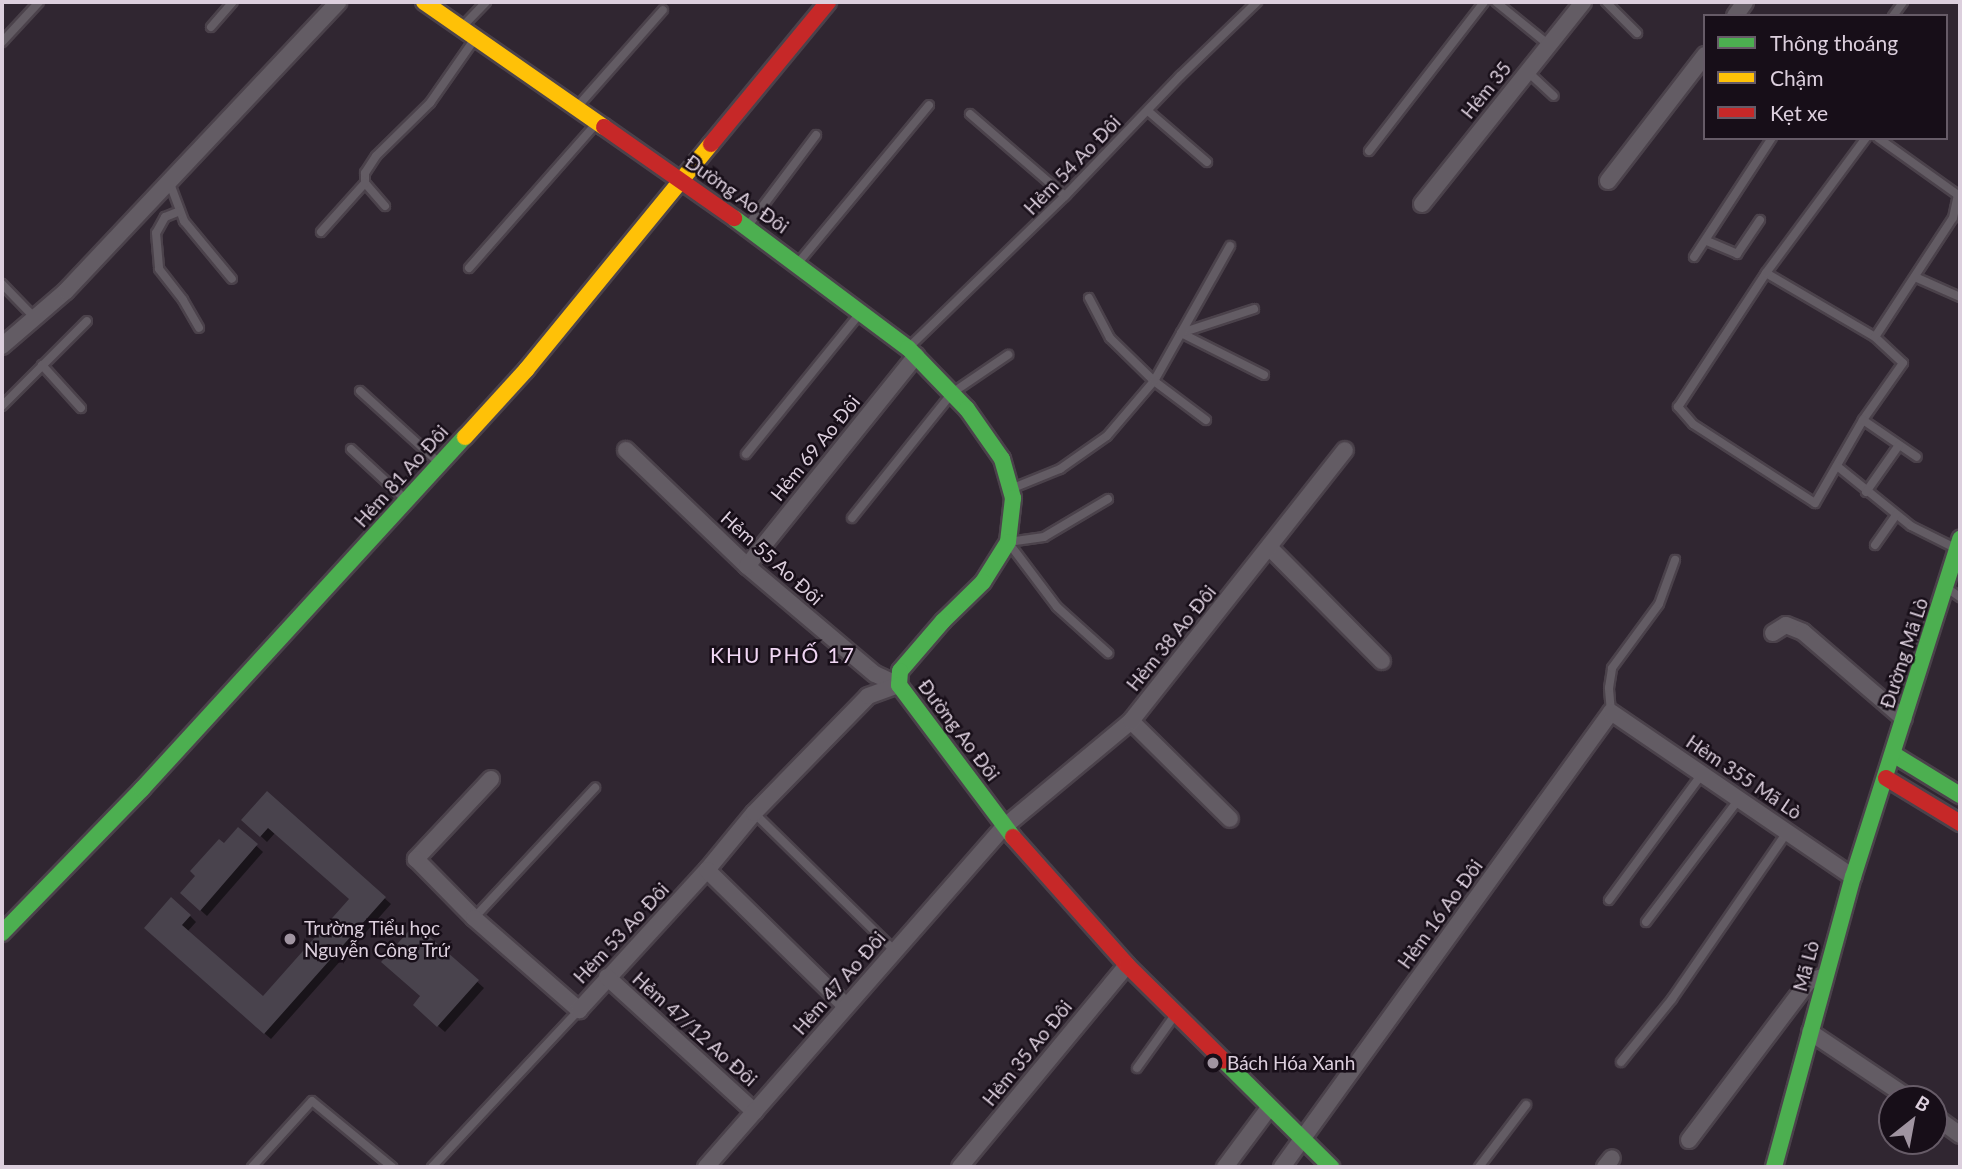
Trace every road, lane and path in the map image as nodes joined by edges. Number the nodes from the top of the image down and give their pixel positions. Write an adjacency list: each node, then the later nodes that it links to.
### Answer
1 (38, 2): 17 (lane)
2 (233, 2): 13 (lane)
3 (338, 2): 33 (street)
4 (424, 2): 14 (street, Đường Ao Đôi)
5 (486, 2): 14 (lane)
6 (828, 2): 35 (street, Hẻm 81 Ao Đôi)
7 (1257, 2): 24 (lane, Hẻm 54 Ao Đôi)
8 (1484, 2): 31 (lane)
9 (1496, 2): 18 (lane)
10 (1583, 2): 18 (street, Hẻm 35)
11 (1606, 2): 15 (lane)
12 (663, 10): 23 (lane)
13 (211, 27)
14 (461, 28): 16 (street, Đường Ao Đôi)
15 (1637, 33)
16 (476, 38): 23 (street, Đường Ao Đôi); 36 (lane)
17 (2, 42)
18 (1549, 45): 20 (street, Hẻm 35)
19 (1703, 58): 34 (street)
20 (1528, 72): 21 (lane); 38 (street, Hẻm 35)
21 (1554, 96)
22 (929, 105): 47 (lane)
23 (576, 108): 26 (street, Đường Ao Đôi)
24 (1148, 111): 32 (lane); 37 (lane, Hẻm 54 Ao Đôi)
25 (970, 114): 37 (lane)
26 (597, 123): 35 (street, Đường Ao Đôi); 48 (lane)
27 (816, 135): 42 (lane)
28 (1771, 140): 44 (lane)
29 (1865, 140): 49 (lane)
30 (1881, 140): 50 (lane)
31 (1369, 151)
32 (1207, 162)
33 (169, 181): 40 (lane); 57 (street)
34 (1608, 181)
35 (683, 182): 42 (street, Đường Ao Đôi); 80 (street, Hẻm 81 Ao Đôi)
36 (365, 183): 39 (lane); 43 (lane)
37 (1065, 196): 63 (lane, Hẻm 54 Ao Đôi)
38 (1422, 204)
39 (385, 206)
40 (180, 211): 51 (lane); 59 (lane)
41 (1760, 220): 44 (lane)
42 (747, 227): 47 (street, Đường Ao Đôi)
43 (321, 232)
44 (1707, 241): 46 (lane)
45 (1230, 246): 60 (lane)
46 (1694, 257)
47 (799, 263): 56 (street, Đường Ao Đôi)
48 (469, 268)
49 (1766, 273): 61 (lane); 81 (lane)
50 (1915, 277): 53 (lane); 61 (lane)
51 (232, 279)
52 (2, 284): 57 (lane)
53 (1960, 297)
54 (1089, 298): 67 (lane)
55 (1254, 309): 60 (lane)
56 (862, 310): 63 (street, Đường Ao Đôi); 78 (lane)
57 (34, 317): 62 (street)
58 (87, 321): 65 (lane)
59 (199, 328)
60 (1181, 333): 66 (lane); 67 (lane)
61 (1875, 337): 73 (lane)
62 (2, 346)
63 (912, 352): 69 (street, Đường Ao Đôi); 93 (street, Hẻm 69 Ao Đôi)
64 (1008, 355): 69 (lane)
65 (42, 365): 70 (lane); 71 (lane)
66 (1264, 375)
67 (1154, 381): 72 (lane); 82 (lane)
68 (360, 391): 80 (lane)
69 (953, 393): 82 (street, Đường Ao Đôi); 87 (lane)
70 (2, 406)
71 (81, 408)
72 (1206, 420)
73 (1863, 421): 74 (lane); 81 (lane)
74 (1899, 445): 79 (lane); 83 (lane)
75 (351, 449): 85 (lane)
76 (626, 450): 93 (street, Hẻm 55 Ao Đôi)
77 (1345, 450): 91 (street, Hẻm 38 Ao Đôi)
78 (746, 454)
79 (1917, 457)
80 (440, 464): 85 (street, Hẻm 81 Ao Đôi)
81 (1837, 466): 83 (lane)
82 (1010, 489): 88 (street, Đường Ao Đôi)
83 (1866, 492): 86 (lane)
84 (1108, 499): 88 (lane)
85 (407, 501): 119 (street, Hẻm 81 Ao Đôi)
86 (1896, 515): 89 (lane); 90 (lane)
87 (852, 518)
88 (1008, 542): 96 (lane); 98 (street, Đường Ao Đôi)
89 (1959, 544): 94 (street, Đường Mã Lò)
90 (1875, 545)
91 (1270, 548): 97 (street); 101 (street, Hẻm 38 Ao Đôi)
92 (1675, 560): 99 (lane)
93 (747, 566): 98 (street, Hẻm 55 Ao Đôi)
94 (1954, 592): 100 (street, Đường Mã Lò)
95 (1773, 633): 100 (street)
96 (1108, 653)
97 (1382, 661)
98 (899, 685): 109 (street, Hẻm 53 Ao Đôi); 112 (street, Đường Ao Đôi)
99 (1611, 712): 103 (street, Hẻm 355 Mã Lò); 134 (street, Hẻm 16 Ao Đôi)
100 (1904, 719): 102 (street, Đường Mã Lò)
101 (1131, 721): 110 (street); 112 (street, Hẻm 38 Ao Đôi)
102 (1893, 754): 105 (street, Đường Mã Lò); 107 (street)
103 (1702, 774): 108 (street, Hẻm 355 Mã Lò); 116 (lane)
104 (491, 779): 117 (street, Hẻm 53 Ao Đôi)
105 (1886, 779): 111 (street); 115 (street, Mã Lò)
106 (595, 788): 117 (lane)
107 (1960, 795)
108 (1740, 799): 113 (street, Hẻm 355 Mã Lò); 118 (lane)
109 (754, 813): 114 (street, Hẻm 53 Ao Đôi); 120 (lane)
110 (1230, 819)
111 (1960, 823)
112 (1004, 827): 120 (street, Hẻm 47 Ao Đôi); 121 (street, Đường Ao Đôi)
113 (1787, 832): 115 (street, Hẻm 355 Mã Lò); 128 (lane)
114 (707, 870): 123 (street, Hẻm 53 Ao Đôi); 124 (street)
115 (1853, 877): 122 (street, Mã Lò)
116 (1609, 900)
117 (474, 918): 125 (street, Hẻm 53 Ao Đôi)
118 (1646, 922)
119 (2, 933)
120 (895, 951): 124 (street, Hẻm 47 Ao Đôi)
121 (1127, 964): 126 (street, Đường Ao Đôi); 140 (street, Hẻm 35 Ao Đôi)
122 (1825, 976): 127 (street, Mã Lò); 135 (street)
123 (607, 977): 125 (street, Hẻm 53 Ao Đôi); 133 (street, Hẻm 47/12 Ao Đôi)
124 (846, 1006): 133 (street, Hẻm 47 Ao Đôi)
125 (579, 1010): 138 (lane)
126 (1176, 1013): 129 (lane); 132 (street, Đường Ao Đôi)
127 (1811, 1032): 130 (street); 145 (street, Mã Lò)
128 (1621, 1062)
129 (1137, 1068)
130 (1889, 1085)
131 (1526, 1105): 144 (lane)
132 (1269, 1108): 134 (street, Đường Ao Đôi); 141 (street)
133 (755, 1112): 139 (street, Hẻm 47 Ao Đôi)
134 (1303, 1140): 142 (street, Hẻm 16 Ao Đôi); 143 (street, Đường Ao Đôi)
135 (1689, 1140)
136 (253, 1167): 137 (lane)
137 (393, 1167)
138 (432, 1167)
139 (706, 1167)
140 (960, 1167)
141 (1225, 1167)
142 (1282, 1167)
143 (1331, 1167)
144 (1479, 1167)
145 (1774, 1167)

